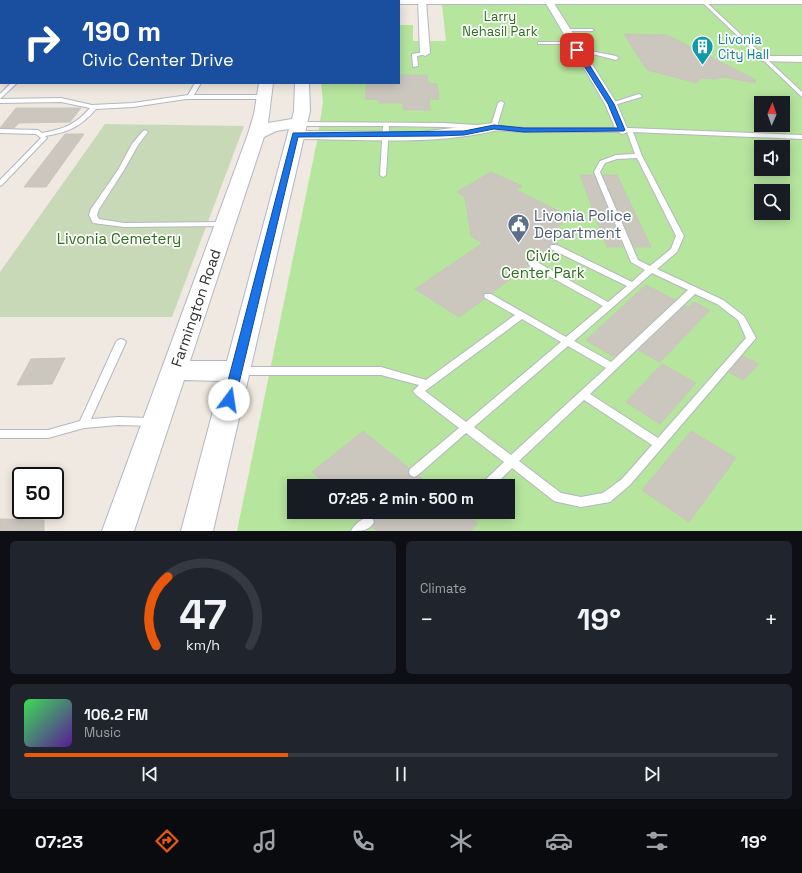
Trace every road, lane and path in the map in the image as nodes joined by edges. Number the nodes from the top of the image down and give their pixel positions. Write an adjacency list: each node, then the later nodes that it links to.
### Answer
1 (232, 0): 2 (main road)
2 (253, 0): 3 (main road)
3 (290, 0): 4 (main road)
4 (312, 0): 5 (main road)
5 (343, 0)
6 (422, 0): 7 (main road); 11 (main road); 18 (street)
7 (428, 0): 8 (main road); 9 (main road)
8 (431, 0)
9 (548, 0): 10 (main road); 14 (street)
10 (672, 0): 12 (main road)
11 (400, 1)
12 (703, 1): 13 (main road); 20 (lane)
13 (797, 1)
14 (566, 30): 15 (lane); 17 (street)
15 (592, 30)
16 (540, 43): 17 (lane)
17 (575, 46): 19 (lane); 33 (street)
18 (425, 53): 22 (lane)
19 (616, 58)
20 (766, 59): 21 (street); 27 (lane)
21 (802, 59)
22 (414, 66)
23 (13, 84): 29 (lane)
24 (197, 84): 30 (lane)
25 (302, 84): 36 (main road)
26 (265, 90): 30 (lane); 41 (main road, Farmington Road)
27 (802, 94)
28 (639, 96): 33 (lane)
29 (0, 97)
30 (190, 97): 34 (lane)
31 (0, 101): 34 (lane)
32 (501, 103): 35 (lane)
33 (611, 104): 38 (street)
34 (94, 106): 42 (lane)
35 (494, 127): 37 (street); 38 (lane)
36 (297, 129): 37 (street); 41 (main road); 60 (main road)
37 (385, 130): 45 (lane)
38 (625, 130): 43 (lane); 44 (lane)
39 (0, 131): 42 (lane)
40 (145, 132): 47 (lane)
41 (256, 134): 47 (main road, Farmington Road)
42 (41, 135): 46 (lane)
43 (802, 137)
44 (639, 156): 50 (lane); 50 (lane)
45 (383, 175)
46 (0, 184)
47 (225, 224): 59 (main road, Farmington Road)
48 (554, 247): 51 (lane)
49 (532, 263): 54 (lane)
50 (651, 270): 51 (lane); 52 (lane)
51 (632, 285): 54 (lane)
52 (694, 290): 58 (lane); 67 (lane)
53 (488, 296): 55 (lane)
54 (609, 306): 56 (lane)
55 (522, 315): 56 (lane); 61 (lane)
56 (568, 341): 58 (lane); 65 (lane)
57 (122, 342): 64 (lane)
58 (612, 367): 62 (lane)
59 (175, 370): 60 (main road); 63 (main road, Farmington Road)
60 (236, 370): 61 (lane); 73 (main road)
61 (427, 384): 65 (lane)
62 (583, 394): 67 (lane); 68 (lane)
63 (156, 422): 64 (lane); 72 (main road, Farmington Road)
64 (84, 424): 66 (lane)
65 (466, 428): 68 (lane); 69 (lane)
66 (0, 434)
67 (659, 444): 68 (lane)
68 (511, 462): 70 (lane)
69 (414, 472)
70 (493, 479)
71 (368, 522): 74 (lane)
72 (118, 531)
73 (197, 531)
74 (357, 531)

